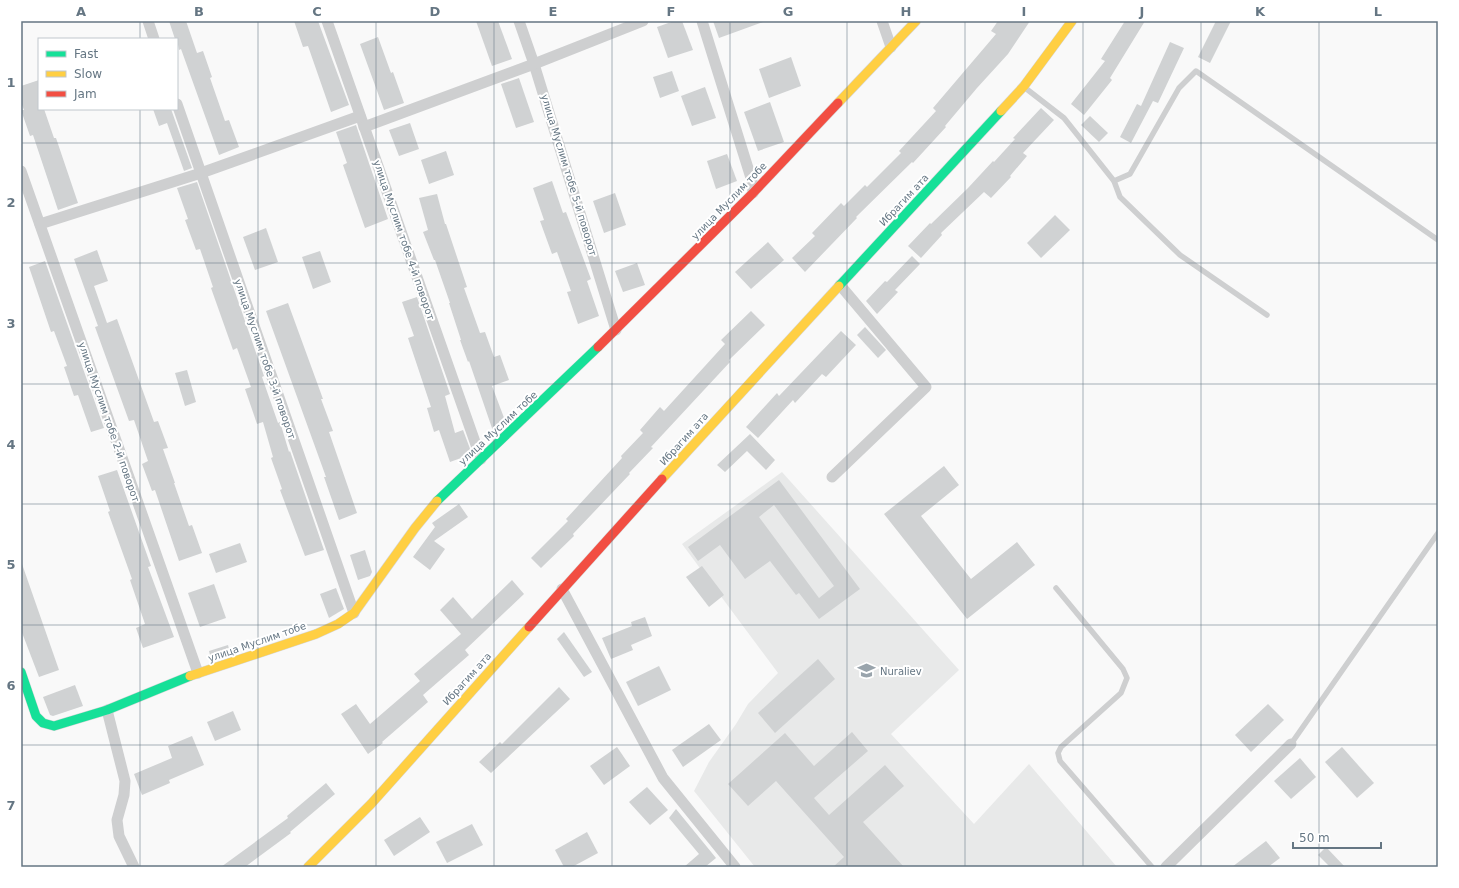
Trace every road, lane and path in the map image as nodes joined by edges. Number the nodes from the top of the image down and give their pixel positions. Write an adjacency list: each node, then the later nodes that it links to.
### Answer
1 (148, 21): 9 (street)
2 (327, 21): 14 (street, улица Муслим тобе 4-й поворот)
3 (519, 21): 11 (street, улица Муслим тобе 5-й поворот)
4 (643, 21): 11 (street)
5 (702, 21): 19 (street)
6 (882, 21): 10 (street)
7 (916, 21): 10 (street, улица Муслим тобе)
8 (1072, 21): 12 (street, Ибрагим ата)
9 (154, 38)
10 (891, 47): 19 (street, улица Муслим тобе)
11 (534, 64): 15 (street); 24 (street, улица Муслим тобе 5-й поворот)
12 (1024, 86): 18 (lane); 22 (street, Ибрагим ата)
13 (178, 107): 17 (street, улица Муслим тобе 3-й поворот)
14 (360, 116): 15 (street, улица Муслим тобе 4-й поворот); 17 (street)
15 (364, 127): 25 (street, улица Муслим тобе 4-й поворот)
16 (21, 171): 20 (street, улица Муслим тобе 2-й поворот)
17 (201, 173): 20 (street); 30 (street, улица Муслим тобе 3-й поворот)
18 (1114, 181): 21 (lane); 23 (lane)
19 (753, 193): 24 (street, улица Муслим тобе)
20 (40, 224): 32 (street, улица Муслим тобе 2-й поворот)
21 (1438, 240)
22 (840, 285): 26 (street); 29 (street, Ибрагим ата)
23 (1267, 315)
24 (616, 330): 25 (street, улица Муслим тобе)
25 (481, 459): 30 (street, улица Муслим тобе)
26 (832, 477)
27 (1438, 533): 34 (lane)
28 (1056, 588): 38 (lane)
29 (562, 589): 36 (street, Ибрагим ата); 37 (street)
30 (354, 613): 32 (street, улица Муслим тобе)
31 (21, 672): 33 (street, улица Муслим тобе)
32 (198, 673): 33 (street, улица Муслим тобе)
33 (107, 710): 35 (street)
34 (1291, 744): 39 (street)
35 (134, 867)
36 (308, 867)
37 (734, 867)
38 (1152, 867)
39 (1166, 867)

